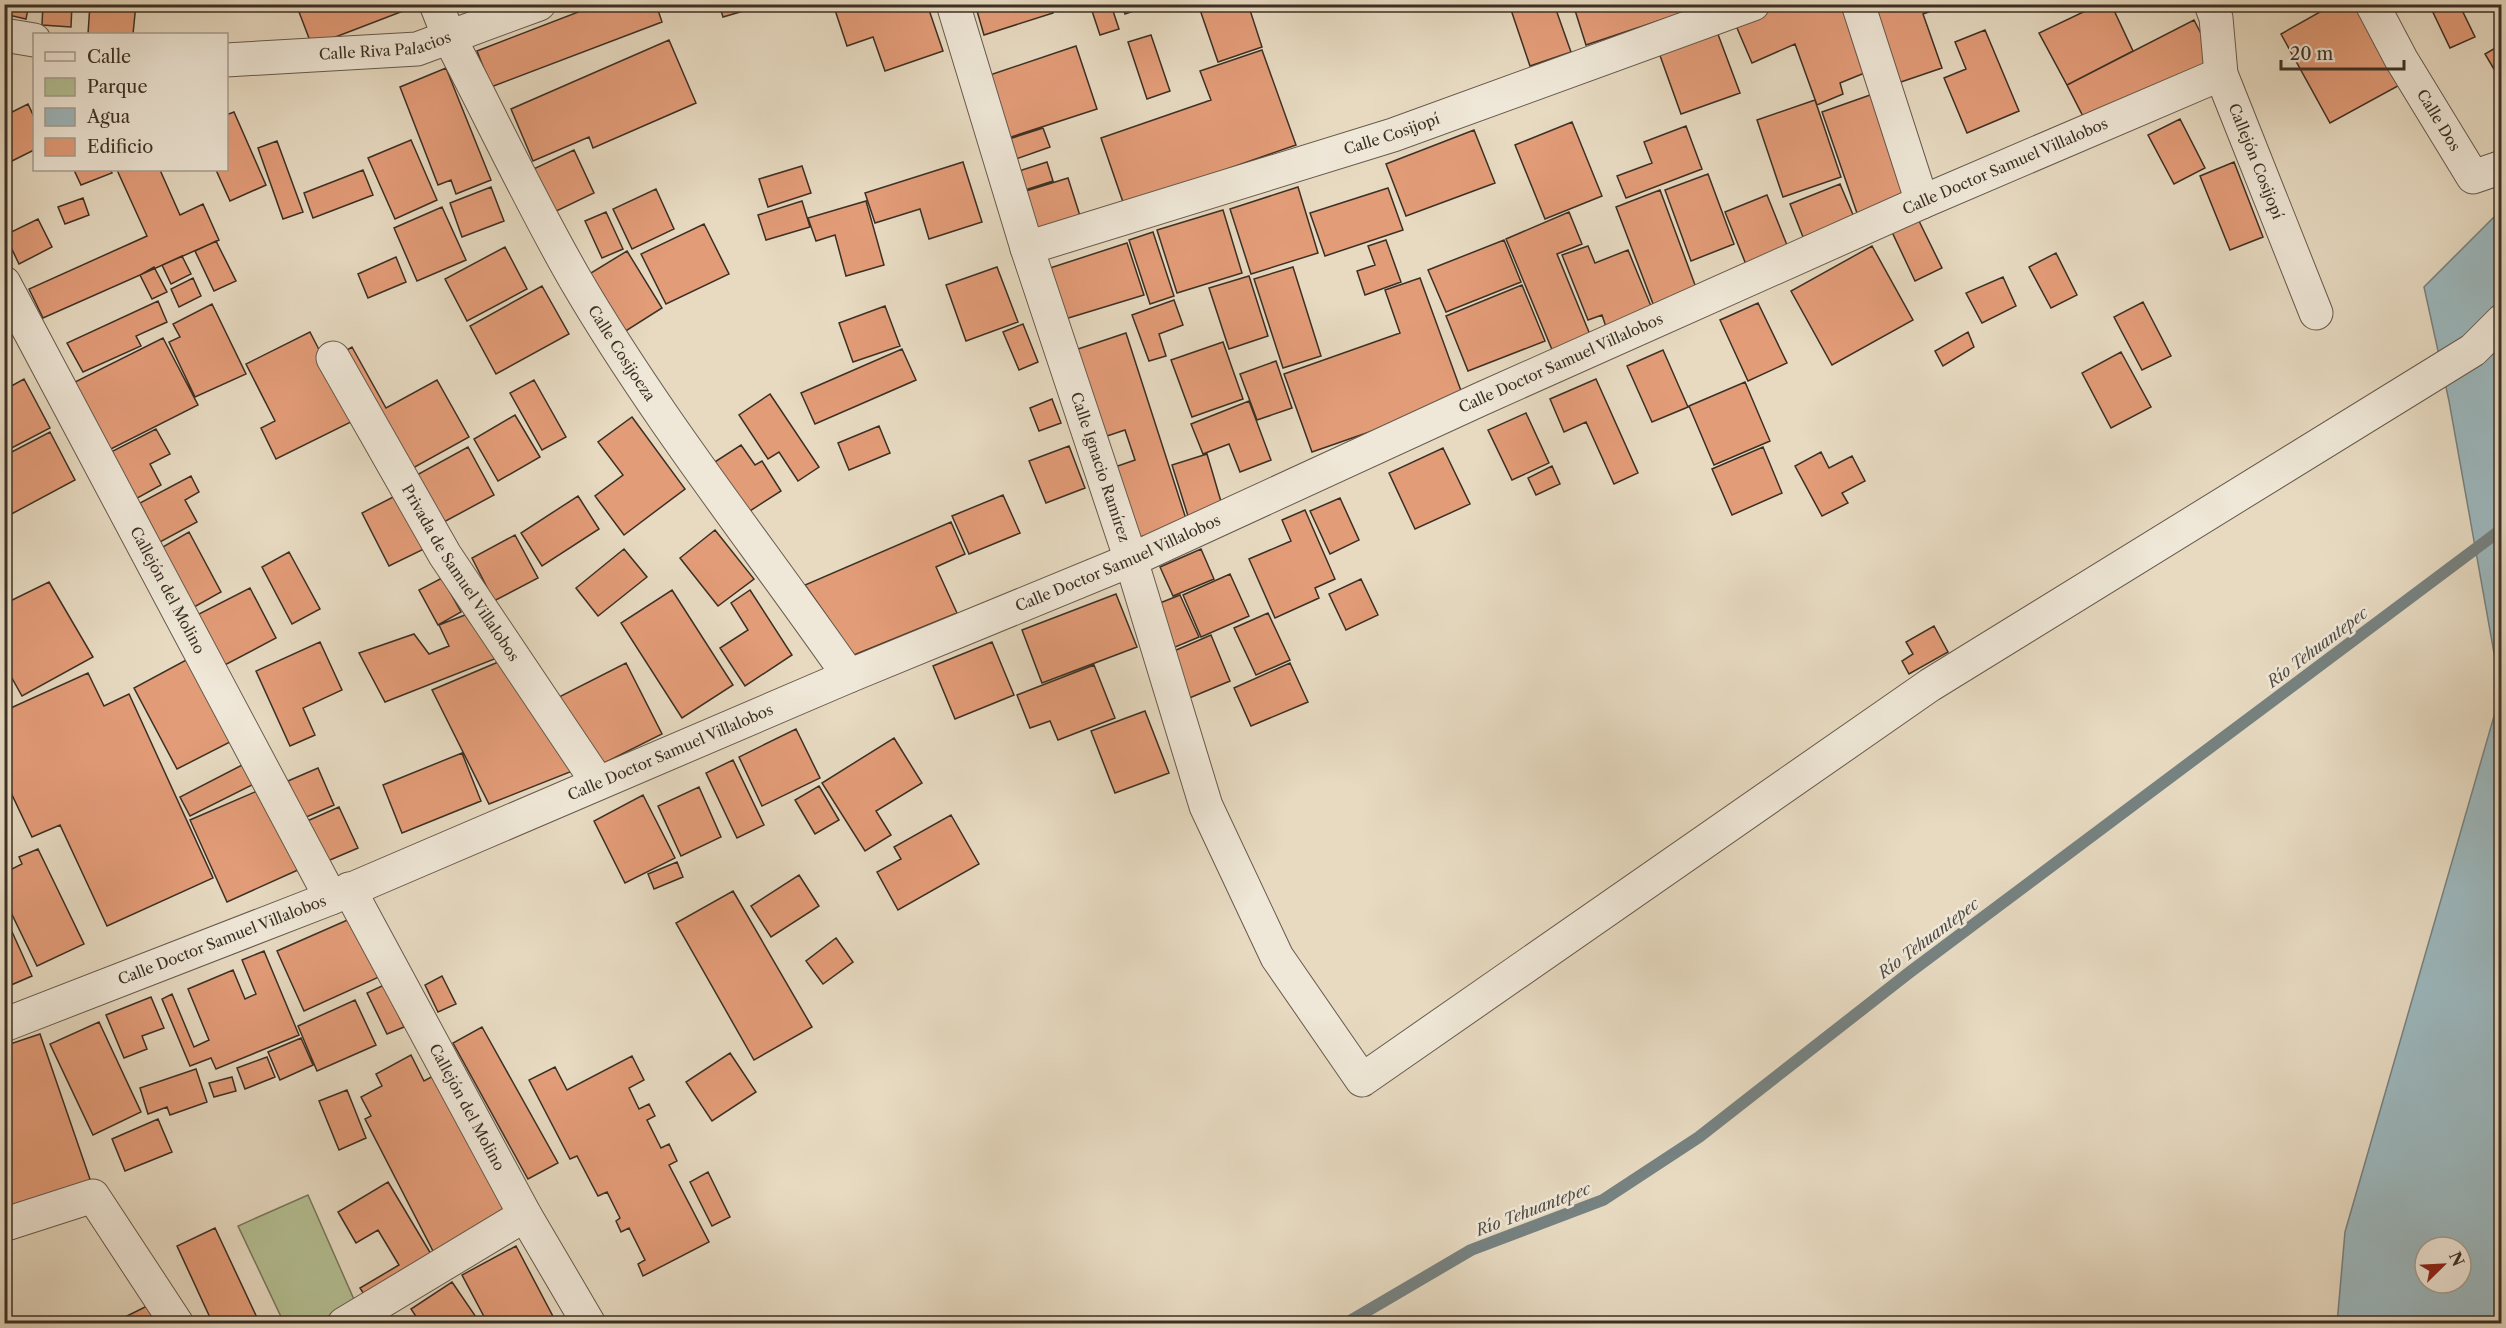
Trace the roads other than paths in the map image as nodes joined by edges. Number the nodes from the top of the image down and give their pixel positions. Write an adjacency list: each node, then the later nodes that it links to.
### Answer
1 (436, 4): 9 (street, Calle Cosijoeza)
2 (539, 4): 9 (street, Calle Riva Palacios)
3 (953, 4): 15 (street, Calle Ignacio Ramírez)
4 (1753, 4): 15 (street, Calle Cosijopí)
5 (1858, 4): 14 (street)
6 (2211, 4): 12 (street, Callejón Cosijopí)
7 (2380, 18): 13 (street, Calle Dos)
8 (4, 35): 10 (street)
9 (449, 37): 11 (street, Calle Riva Palacios); 21 (street, Calle Cosijoeza)
10 (33, 40)
11 (228, 60)
12 (2221, 74): 14 (street, Calle Doctor Samuel Villalobos); 17 (street, Callejón Cosijopí)
13 (2487, 172)
14 (1922, 202): 20 (street, Calle Doctor Samuel Villalobos)
15 (1027, 248): 20 (street, Calle Ignacio Ramírez)
16 (4, 283): 23 (street, Callejón del Molino)
17 (2316, 313)
18 (2502, 321): 20 (street, Calle Ignacio Ramírez)
19 (333, 358): 22 (street, Privada de Samuel Villalobos)
20 (1131, 560): 21 (street, Calle Doctor Samuel Villalobos)
21 (849, 676): 22 (street, Calle Doctor Samuel Villalobos)
22 (598, 783): 23 (street, Calle Doctor Samuel Villalobos)
23 (340, 894): 24 (street, Calle Doctor Samuel Villalobos); 25 (street, Callejón del Molino)
24 (4, 1025)
25 (525, 1215): 28 (street); 29 (street, Callejón del Molino)
26 (4, 1220): 27 (street)
27 (177, 1323)
28 (344, 1323)
29 (589, 1323)

